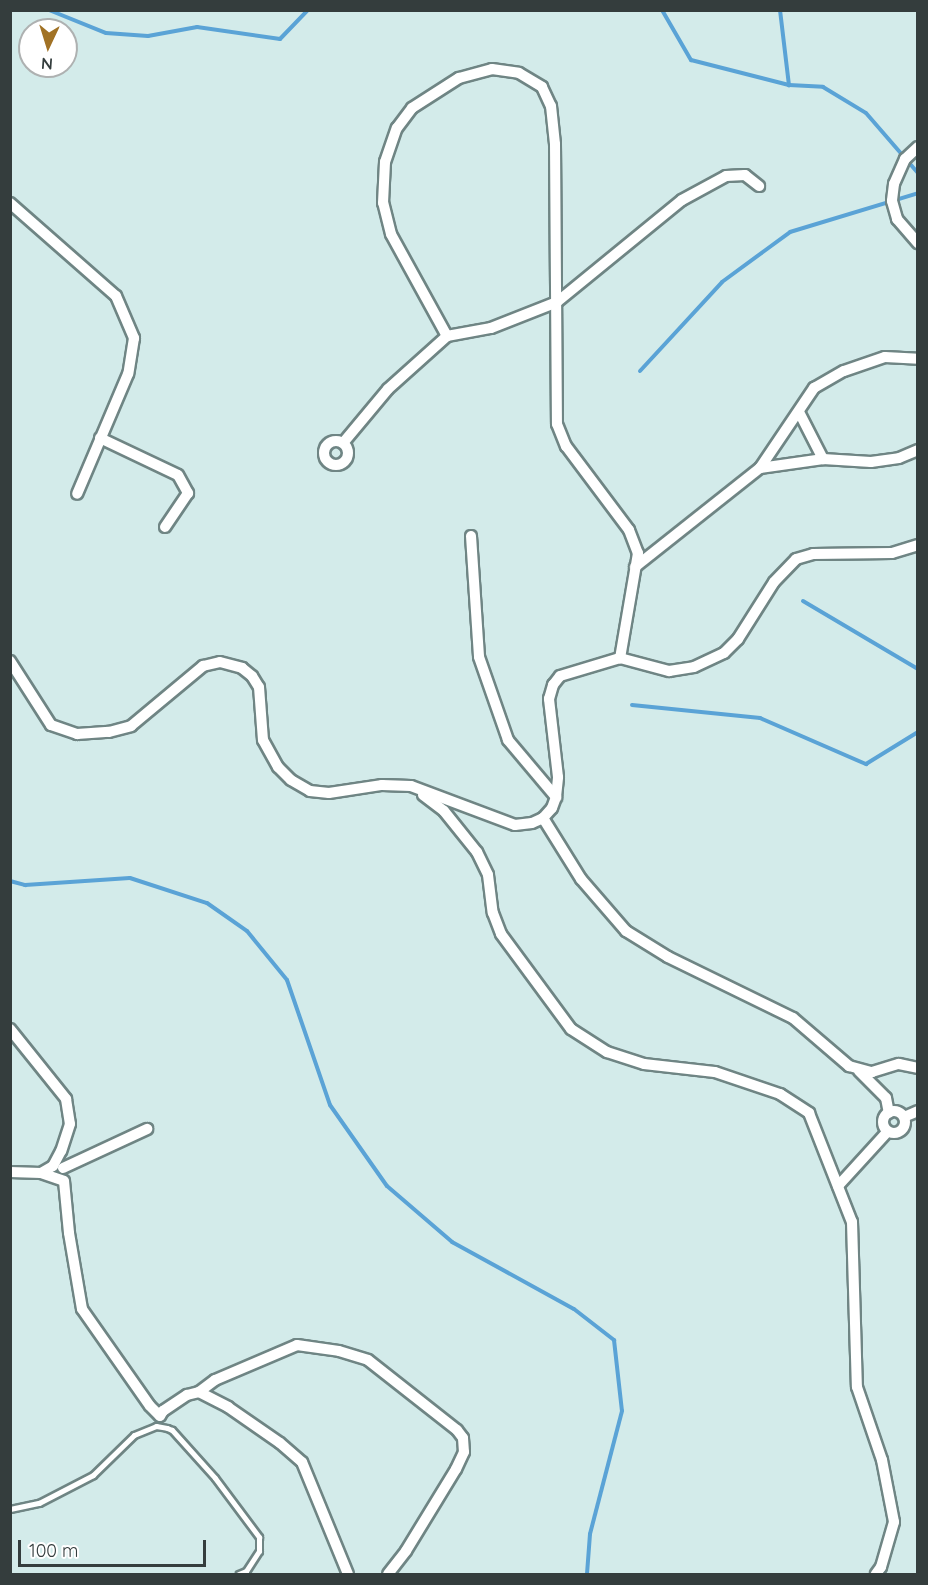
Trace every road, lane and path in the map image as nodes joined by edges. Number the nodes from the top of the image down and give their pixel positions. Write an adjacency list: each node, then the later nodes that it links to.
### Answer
1 (918, 147): 4 (street)
2 (759, 186): 5 (street)
3 (10, 203): 9 (street)
4 (918, 243)
5 (557, 302): 6 (street); 6 (street); 18 (street)
6 (447, 336): 10 (street)
7 (918, 359): 8 (street)
8 (799, 412): 12 (street); 13 (street)
9 (100, 438): 14 (street); 15 (street)
10 (343, 442)
11 (918, 450): 12 (street)
12 (823, 459): 13 (street)
13 (760, 468): 18 (street)
14 (76, 494)
15 (165, 527)
16 (471, 537): 22 (street)
17 (918, 545): 19 (street)
18 (635, 567): 19 (street)
19 (620, 658): 22 (street)
20 (10, 661): 21 (street)
21 (411, 786): 23 (street); 37 (street)
22 (556, 797): 23 (street)
23 (543, 818): 26 (street)
24 (10, 1029): 32 (street)
25 (918, 1068): 26 (street)
26 (859, 1071): 28 (street)
27 (918, 1111): 29 (street)
28 (889, 1113): 29 (street); 31 (street)
29 (904, 1118): 31 (street)
30 (147, 1129): 33 (street)
31 (888, 1131): 37 (street)
32 (61, 1151): 33 (street); 35 (street)
33 (63, 1168): 36 (street)
34 (10, 1172): 35 (street)
35 (41, 1173): 36 (street)
36 (64, 1181): 39 (street)
37 (838, 1186): 44 (street)
38 (200, 1392): 39 (street); 42 (street); 43 (street)
39 (161, 1422): 40 (lane); 41 (lane)
40 (10, 1509)
41 (239, 1575)
42 (348, 1575)
43 (388, 1575)
44 (876, 1575)

